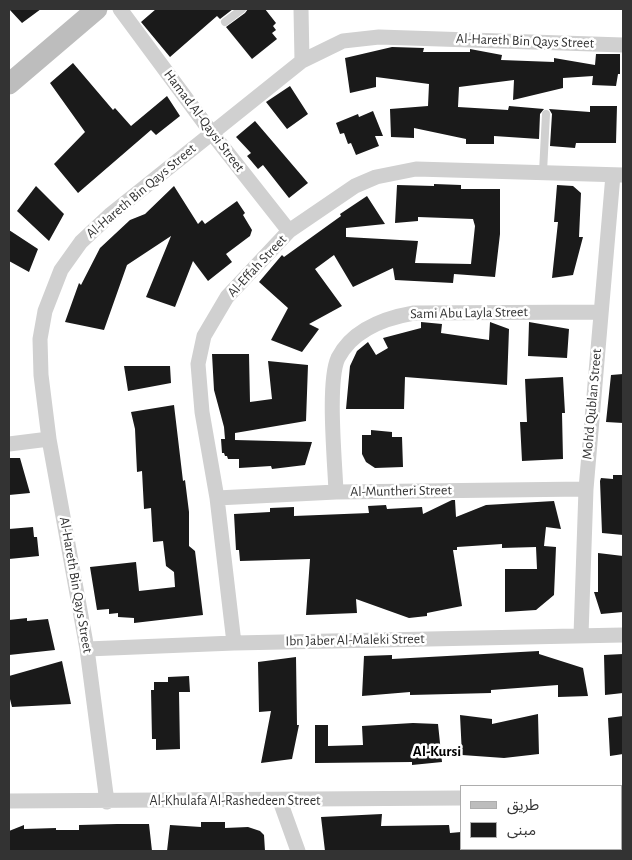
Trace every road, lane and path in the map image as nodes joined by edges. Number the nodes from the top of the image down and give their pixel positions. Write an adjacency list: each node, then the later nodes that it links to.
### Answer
1 (97, 9): 8 (main road)
2 (120, 9): 10 (street, Hamad Al-Qaysi Street)
3 (242, 9): 5 (lane)
4 (301, 9): 7 (street)
5 (225, 22)
6 (623, 45): 7 (street, Al-Hareth Bin Qays Street)
7 (302, 61): 10 (street, Al-Hareth Bin Qays Street)
8 (9, 84)
9 (546, 114): 11 (lane)
10 (211, 132): 13 (street, Hamad Al-Qaysi Street); 15 (street, Al-Hareth Bin Qays Street)
11 (543, 172): 12 (street, Al-Effah Street); 13 (street, Al-Effah Street)
12 (618, 175): 14 (street, Moh’d Qublan Street)
13 (289, 232): 19 (street, Al-Effah Street)
14 (600, 312): 17 (street, Moh’d Qublan Street); 18 (street, Sami Abu Layla Street)
15 (49, 439): 16 (street); 23 (street, Al-Hareth Bin Qays Street)
16 (9, 444)
17 (586, 489): 18 (street, Al-Muntheri Street); 20 (street, Moh’d Qublan Street)
18 (336, 492): 19 (street, Al-Muntheri Street)
19 (217, 498): 22 (street, Al-Effah Street)
20 (581, 635): 21 (street, Ibn Jaber Al-Maleki Street); 22 (street, Ibn Jaber Al-Maleki Street)
21 (623, 635)
22 (234, 643): 23 (street, Ibn Jaber Al-Maleki Street)
23 (88, 649): 27 (street, Al-Hareth Bin Qays Street)
24 (460, 798): 26 (street, Al-Khulafa Al-Rashedeen Street)
25 (9, 801): 27 (street, Al-Khulafa Al-Rashedeen Street)
26 (280, 801): 27 (street, Al-Khulafa Al-Rashedeen Street); 28 (street)
27 (107, 802)
28 (298, 851)

